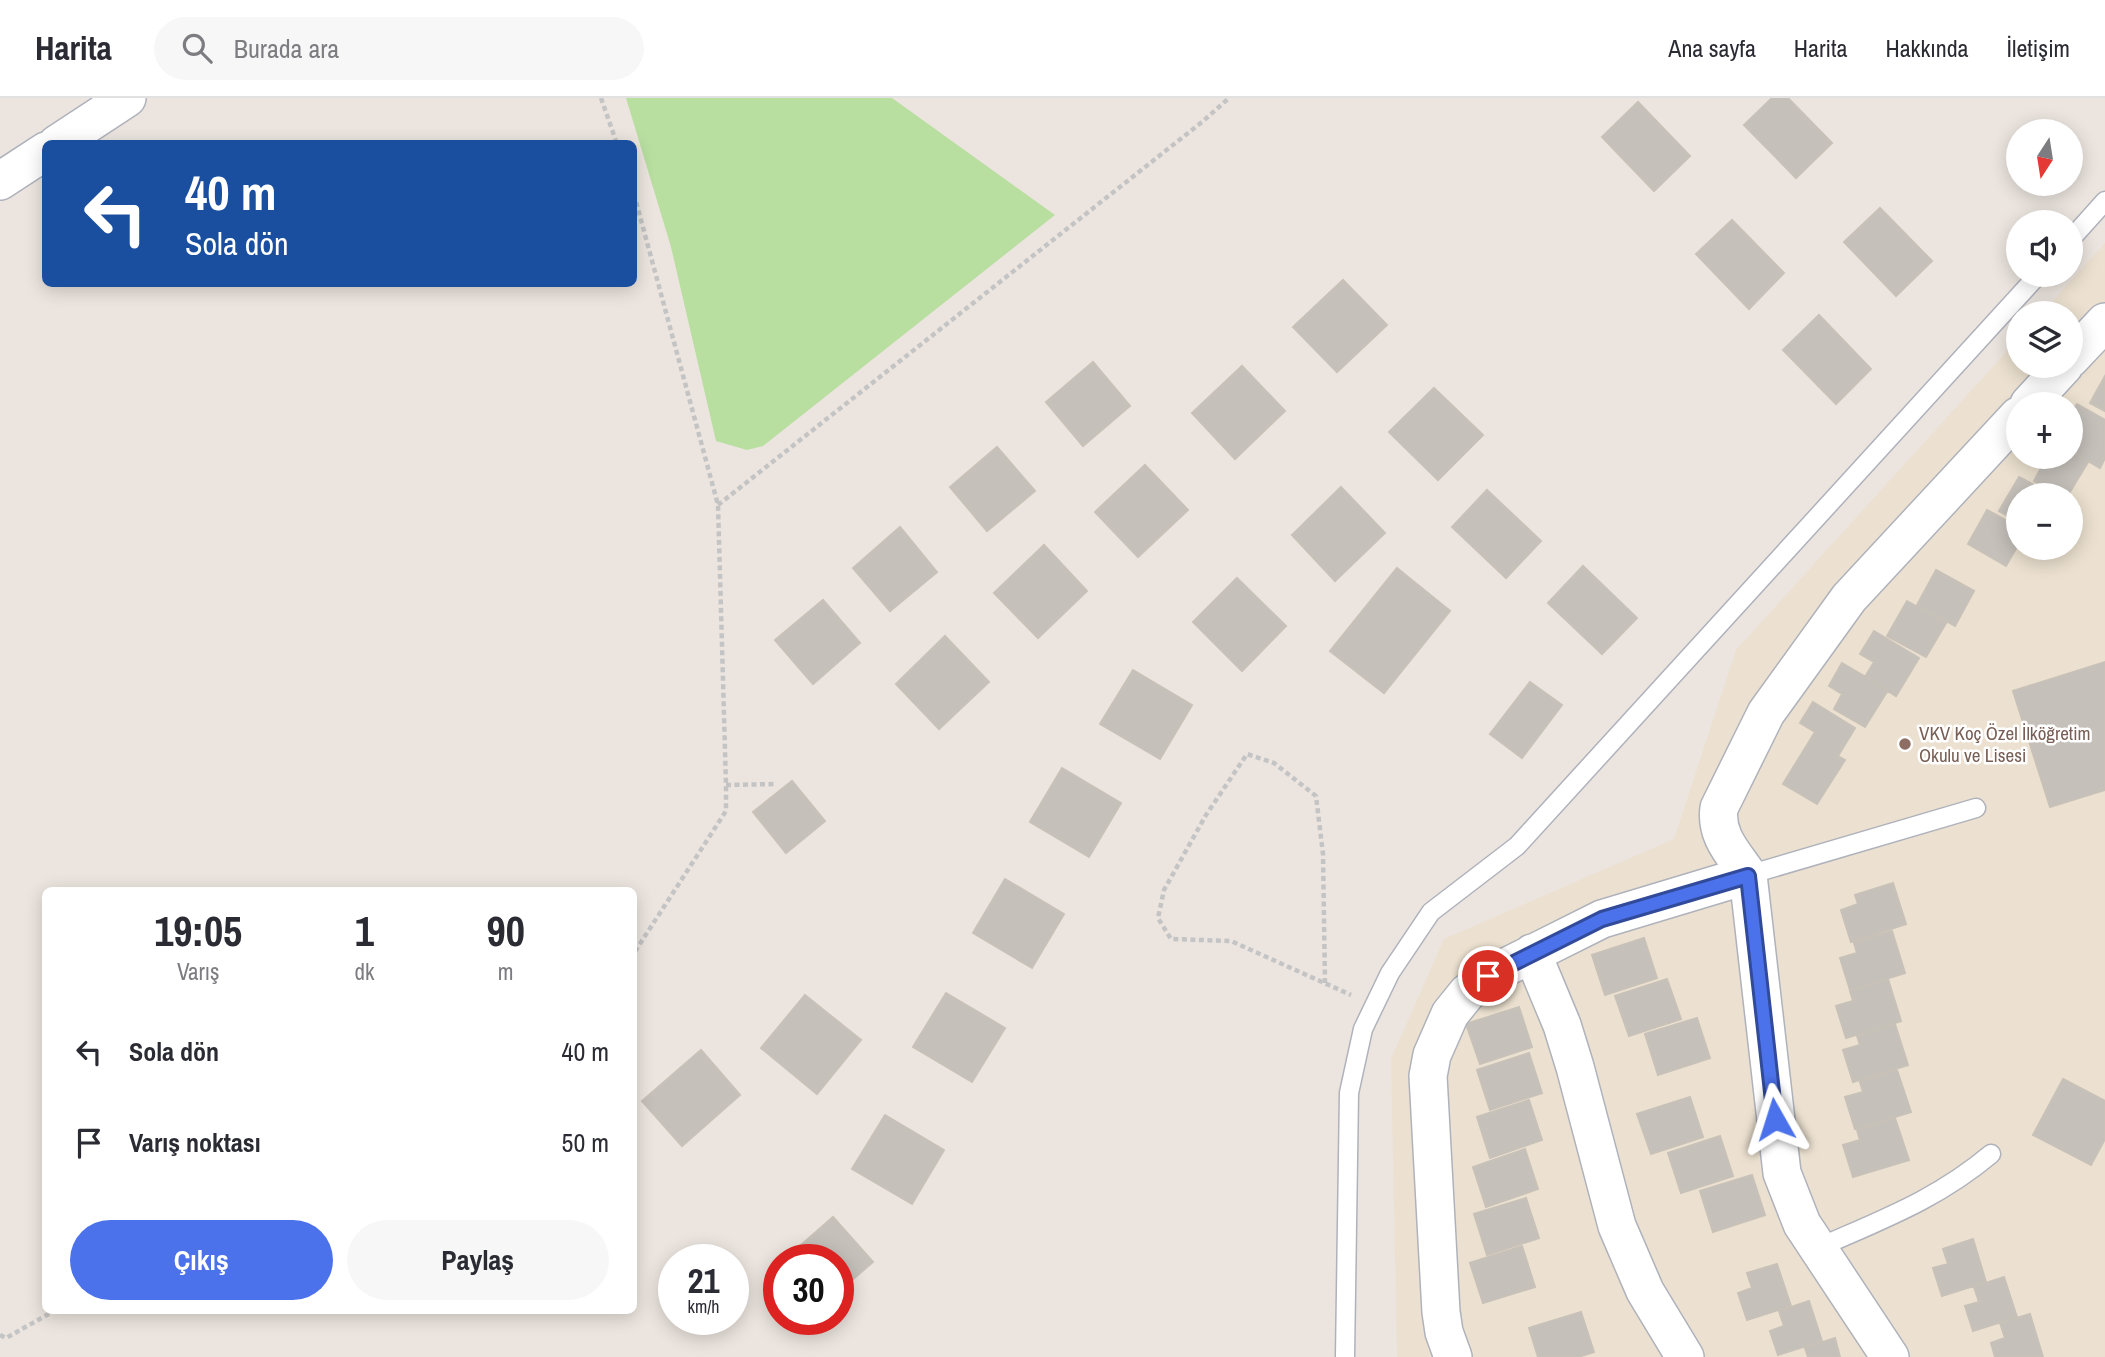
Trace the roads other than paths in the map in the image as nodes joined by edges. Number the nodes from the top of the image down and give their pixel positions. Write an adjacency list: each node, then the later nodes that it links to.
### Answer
1 (127, 98): 2 (street)
2 (63, 140)
3 (42, 154): 4 (street)
4 (0, 181)
5 (2105, 201): 6 (lane)
6 (2083, 226)
7 (2027, 287): 18 (lane)
8 (2105, 322): 9 (street)
9 (2083, 345)
10 (2053, 378): 11 (street)
11 (2040, 392)
12 (2006, 429): 14 (street)
13 (1976, 808): 14 (lane)
14 (1748, 876): 15 (street); 17 (street)
15 (1532, 953): 19 (street); 20 (street)
16 (1991, 1154): 17 (lane)
17 (1818, 1248): 21 (street)
18 (1345, 1357)
19 (1453, 1357)
20 (1685, 1357)
21 (1890, 1357)

